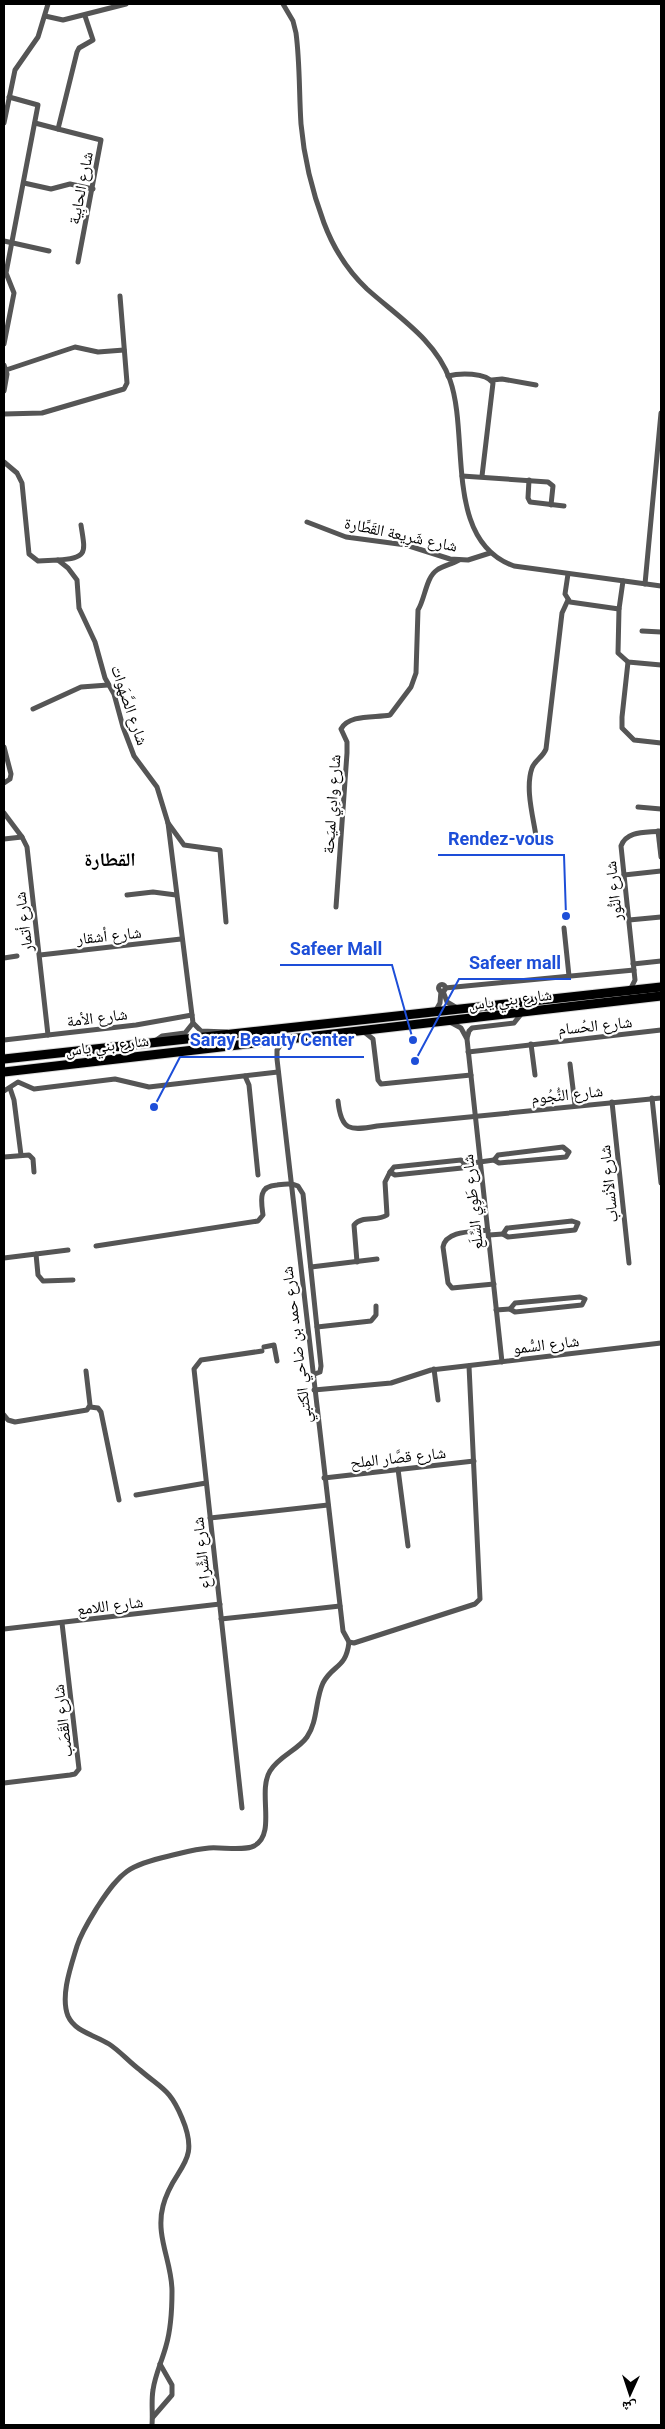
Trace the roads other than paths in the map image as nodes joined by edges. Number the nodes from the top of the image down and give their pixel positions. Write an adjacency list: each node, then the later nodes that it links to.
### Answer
1 (48, 4): 4 (street)
2 (126, 4): 5 (street)
3 (283, 4): 22 (street)
4 (45, 16): 5 (street); 7 (street)
5 (85, 16): 11 (street)
6 (4, 86): 7 (street)
7 (10, 88): 8 (street)
8 (9, 97): 9 (street); 10 (street)
9 (4, 122)
10 (35, 124): 11 (street); 12 (street)
11 (58, 129): 13 (street, شارع الحابِية)
12 (24, 183): 13 (street); 15 (street)
13 (93, 189): 17 (street, شارع الحابِية)
14 (4, 241): 15 (street)
15 (11, 243): 16 (street); 19 (street)
16 (49, 251)
17 (78, 262)
18 (120, 296): 20 (street)
19 (4, 344)
20 (124, 350): 21 (street); 27 (street)
21 (5, 368): 25 (street)
22 (448, 376): 23 (street); 29 (street)
23 (492, 380): 24 (street); 30 (street)
24 (536, 385)
25 (4, 391)
26 (661, 413): 32 (street)
27 (4, 414)
28 (4, 462): 39 (street)
29 (462, 476): 30 (street); 38 (street)
30 (482, 476): 31 (street)
31 (529, 480): 34 (street); 34 (street)
32 (654, 493): 33 (street); 43 (street)
33 (661, 494)
34 (551, 505): 35 (street)
35 (564, 506)
36 (307, 522): 40 (street, شارع شَرِيعة القَطَّارة)
37 (81, 525): 39 (street)
38 (490, 553): 40 (street, شارع شَرِيعة القَطَّارة); 41 (street)
39 (58, 560): 51 (street, شارع الصَّهَوات)
40 (459, 560): 69 (street, شارع وادِي لميَحة)
41 (568, 574): 42 (street); 45 (street)
42 (623, 581): 43 (street); 46 (street)
43 (645, 584): 44 (street)
44 (661, 586)
45 (568, 600): 46 (street); 61 (street)
46 (619, 609): 49 (street)
47 (642, 630): 48 (street)
48 (661, 632)
49 (628, 662): 50 (street); 53 (street)
50 (661, 665)
51 (108, 685): 52 (street); 59 (street, شارع الصَّهَوات)
52 (33, 709)
53 (661, 743)
54 (4, 748): 55 (street)
55 (4, 783)
56 (638, 807): 57 (street)
57 (661, 809)
58 (4, 813): 62 (street, شارع أتمار)
59 (168, 823): 68 (street, شارع الصَّهَوات); 72 (street)
60 (660, 831): 64 (street); 66 (street, شارع النُّور)
61 (536, 836)
62 (22, 837): 63 (street); 75 (street, شارع أتمار)
63 (4, 839)
64 (661, 857)
65 (661, 871): 66 (street)
66 (624, 875): 71 (street, شارع النُّور)
67 (127, 895): 68 (street)
68 (176, 895): 74 (street, شارع الصَّهَوات)
69 (336, 907)
70 (661, 917): 71 (street)
71 (629, 920): 79 (street, شارع النُّور)
72 (226, 922)
73 (564, 928): 80 (street)
74 (181, 939): 75 (street, شارع أشقار); 91 (street, شارع الصَّهَوات)
75 (40, 955): 99 (street, شارع أتمار)
76 (17, 956): 77 (street)
77 (4, 958)
78 (661, 961): 79 (street)
79 (634, 967): 80 (street); 81 (street, شارع النُّور)
80 (569, 976): 84 (street)
81 (635, 980): 83 (street); 85 (street)
82 (661, 986): 83 (main road, شارع بني ياس)
83 (645, 988): 85 (main road, شارع بني ياس)
84 (443, 990): 88 (street); 89 (street)
85 (630, 990): 87 (main road, شارع بني ياس)
86 (661, 996): 90 (main road, شارع بني ياس)
87 (503, 1005): 88 (main road, شارع بني ياس); 92 (main road)
88 (459, 1010): 89 (main road, شارع بني ياس)
89 (434, 1012): 96 (main road, شارع بني ياس)
90 (522, 1013): 92 (main road, شارع بني ياس); 100 (street)
91 (192, 1015): 94 (street, شارع الصَّهَوات); 99 (street, شارع الأمة)
92 (480, 1018): 93 (main road, شارع بني ياس)
93 (446, 1022): 97 (main road, شارع بني ياس); 100 (street)
94 (193, 1023): 98 (street); 103 (street)
95 (661, 1030): 106 (street, شارع الحُسام)
96 (249, 1031): 98 (main road, شارع بني ياس); 105 (main road)
97 (362, 1031): 102 (main road, شارع بني ياس); 114 (street)
98 (230, 1033): 103 (main road, شارع بني ياس)
99 (48, 1035): 101 (street, شارع الأمة)
100 (466, 1039): 108 (street, شارع طَوِي السِّلَع)
101 (4, 1040)
102 (283, 1041): 104 (main road, شارع بني ياس); 107 (street)
103 (155, 1042): 109 (main road, شارع بني ياس)
104 (266, 1042): 105 (main road, شارع بني ياس); 107 (street)
105 (240, 1044): 111 (main road, شارع بني ياس)
106 (531, 1044): 108 (street, شارع الحُسام); 115 (street)
107 (276, 1050): 112 (street, شارع حمد بن ضاحي الكتبي)
108 (468, 1052): 114 (street, شارع طَوِي السِّلَع)
109 (4, 1059)
110 (570, 1064): 124 (street)
111 (4, 1072)
112 (278, 1072): 113 (street); 136 (street, شارع حمد بن ضاحي الكتبي)
113 (256, 1075): 116 (street); 117 (street)
114 (471, 1075): 125 (street, شارع طَوِي السِّلَع)
115 (536, 1075)
116 (245, 1076): 117 (street); 118 (street)
117 (249, 1085): 134 (street)
118 (10, 1088): 119 (street); 127 (street)
119 (4, 1091)
120 (652, 1098): 121 (street, شارع النُّجُوم); 123 (street, شارع النُّجُوم); 126 (street)
121 (661, 1098)
122 (338, 1101): 125 (street, شارع النُّجُوم)
123 (612, 1102): 124 (street, شارع النُّجُوم); 145 (street, شارع الأنساب)
124 (575, 1105): 125 (street, شارع النُّجُوم)
125 (475, 1116): 130 (street, شارع طَوِي السِّلَع)
126 (659, 1133): 135 (street)
127 (21, 1155): 128 (street); 132 (street)
128 (4, 1157)
129 (494, 1160): 129 (street); 130 (street)
130 (480, 1162): 131 (street); 137 (street, شارع طَوِي السِّلَع)
131 (465, 1164): 133 (street); 133 (street)
132 (34, 1172)
133 (390, 1172): 144 (street)
134 (258, 1175)
135 (661, 1183)
136 (291, 1184): 139 (street); 146 (street); 159 (street, شارع حمد بن ضاحي الكتبي)
137 (488, 1233): 138 (street); 148 (street, شارع طَوِي السِّلَع); 148 (street)
138 (503, 1234): 138 (street)
139 (96, 1246)
140 (68, 1250): 141 (street)
141 (36, 1254): 142 (street); 147 (street)
142 (4, 1258)
143 (377, 1259): 144 (street)
144 (357, 1262): 146 (street)
145 (629, 1263)
146 (311, 1267): 152 (street)
147 (73, 1280)
148 (494, 1284): 151 (street, شارع طَوِي السِّلَع)
149 (376, 1306): 152 (street)
150 (510, 1309): 150 (street); 151 (street)
151 (496, 1310): 155 (street, شارع طَوِي السِّلَع)
152 (317, 1328): 159 (street)
153 (661, 1343): 155 (street, شارع السُّمو)
154 (277, 1362): 167 (street, شارع الشِّراع)
155 (502, 1362): 156 (street, شارع السُّمو)
156 (469, 1366): 157 (street, شارع السُّمو); 164 (street)
157 (434, 1369): 160 (street, شارع السُّمو); 161 (street)
158 (86, 1371): 162 (street)
159 (312, 1375): 160 (street, شارع حمد بن ضاحي الكتبي)
160 (314, 1390): 166 (street, شارع حمد بن ضاحي الكتبي)
161 (438, 1400)
162 (90, 1407): 163 (street); 169 (street)
163 (4, 1415)
164 (474, 1461): 165 (street, شارع قصَّار المِلح); 179 (street)
165 (398, 1469): 166 (street, شارع قصَّار المِلح); 172 (street)
166 (324, 1478): 170 (street, شارع حمد بن ضاحي الكتبي)
167 (206, 1483): 168 (street); 171 (street, شارع الشِّراع)
168 (136, 1495)
169 (119, 1500)
170 (328, 1505): 171 (street); 174 (street, شارع حمد بن ضاحي الكتبي)
171 (210, 1518): 173 (street, شارع الشِّراع)
172 (408, 1546)
173 (220, 1604): 175 (street, شارع الشِّراع); 176 (street, شارع اللامع)
174 (340, 1606): 175 (street); 178 (street, شارع حمد بن ضاحي الكتبي)
175 (221, 1619): 182 (street, شارع الشِّراع)
176 (62, 1623): 177 (street, شارع اللامع); 181 (street, شارع القَصَب)
177 (4, 1629)
178 (345, 1636): 179 (street); 180 (street, شارع حمد بن ضاحي الكتبي)
179 (358, 1640): 180 (street)
180 (349, 1642): 183 (street)
181 (4, 1783)
182 (242, 1808)
183 (160, 2364): 184 (street); 184 (street)
184 (153, 2417): 185 (street)
185 (152, 2425)

